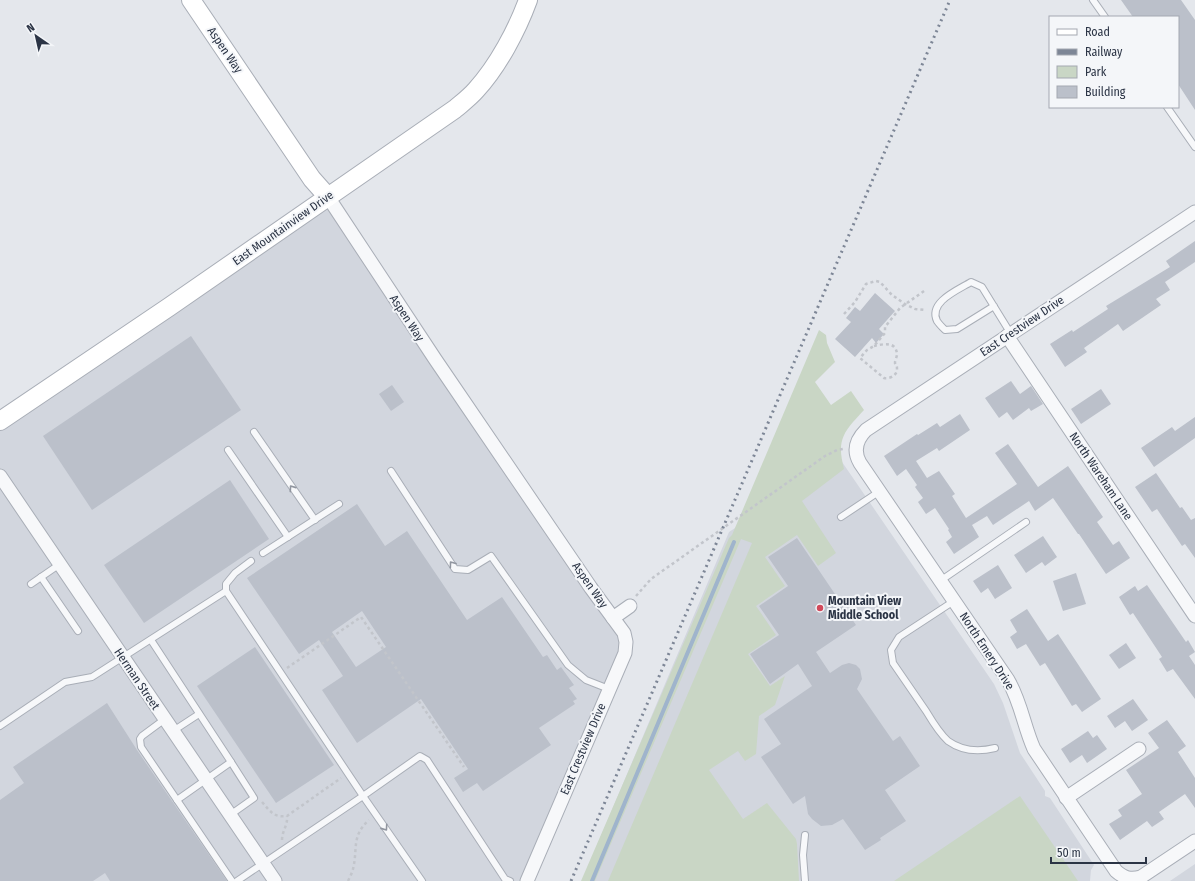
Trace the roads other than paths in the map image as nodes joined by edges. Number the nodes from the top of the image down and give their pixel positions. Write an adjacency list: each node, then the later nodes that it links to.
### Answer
1 (190, 0): 7 (main road, Aspen Way)
2 (528, 0): 7 (main road, East Mountainview Drive)
3 (1093, 0): 4 (lane)
4 (1104, 16)
5 (1168, 108): 6 (lane)
6 (1195, 147)
7 (328, 197): 11 (main road, East Mountainview Drive); 33 (street, Aspen Way)
8 (1195, 212): 10 (street, East Crestview Drive)
9 (994, 306): 9 (lane); 10 (lane)
10 (1009, 335): 13 (street, East Crestview Drive); 32 (street, North Wareham Lane)
11 (0, 421)
12 (254, 432): 20 (lane, one-way to 12)
13 (856, 446): 17 (street, North Emery Drive)
14 (228, 450): 22 (lane)
15 (390, 471): 37 (lane, one-way to 15)
16 (0, 476): 25 (street, Herman Street)
17 (880, 491): 19 (lane); 27 (street, North Emery Drive)
18 (339, 504): 20 (lane)
19 (842, 517)
20 (314, 520): 22 (lane)
21 (1026, 522): 27 (lane)
22 (288, 537): 23 (lane)
23 (263, 554)
24 (251, 561): 29 (lane)
25 (60, 564): 26 (lane); 36 (street, Herman Street)
26 (41, 577): 28 (lane); 34 (lane)
27 (940, 581): 30 (street, North Emery Drive)
28 (31, 584)
29 (226, 591): 35 (lane); 46 (lane)
30 (954, 601): 42 (lane); 47 (street, North Emery Drive)
31 (630, 606): 33 (street, Aspen Way)
32 (1195, 616)
33 (613, 618): 37 (street, East Crestview Drive)
34 (78, 631)
35 (151, 640): 36 (lane); 38 (lane)
36 (123, 658): 39 (street, Herman Street); 40 (lane)
37 (609, 689): 59 (street, East Crestview Drive)
38 (199, 714): 41 (lane); 44 (lane)
39 (165, 719): 41 (street, Herman Street); 48 (lane)
40 (0, 726)
41 (173, 731): 45 (street, Herman Street)
42 (995, 748)
43 (1139, 749): 47 (street)
44 (231, 762): 45 (lane); 49 (lane)
45 (206, 779): 48 (lane); 49 (street, Herman Street)
46 (363, 796): 52 (lane); 53 (lane); 58 (lane, one-way to 58)
47 (1066, 798): 54 (street, North Emery Drive)
48 (177, 800): 55 (lane)
49 (230, 815): 52 (street, Herman Street)
50 (805, 835): 60 (lane)
51 (1195, 841): 54 (street)
52 (263, 863): 56 (lane); 57 (street, Herman Street)
53 (506, 880)
54 (1124, 880)
55 (232, 881)
56 (237, 881)
57 (275, 881)
58 (422, 881)
59 (527, 881)
60 (805, 881)

